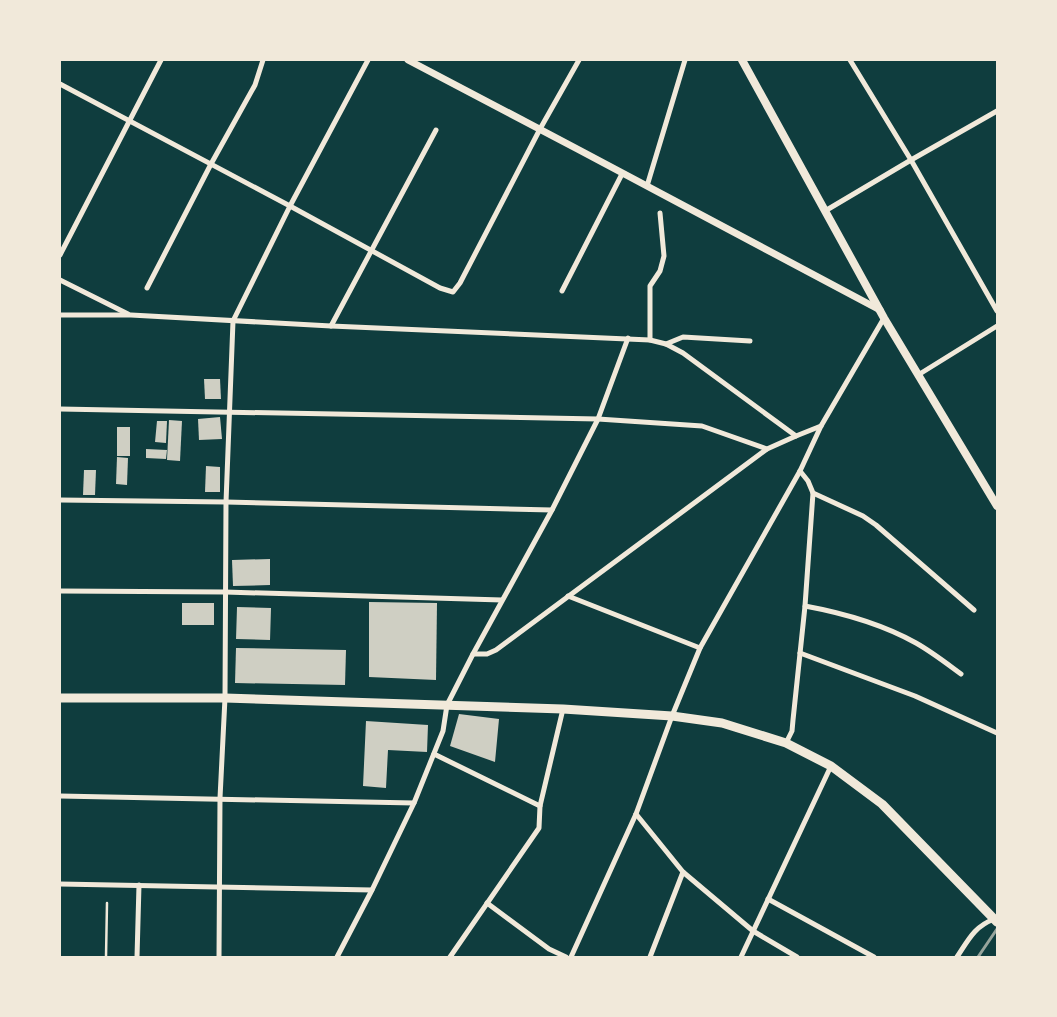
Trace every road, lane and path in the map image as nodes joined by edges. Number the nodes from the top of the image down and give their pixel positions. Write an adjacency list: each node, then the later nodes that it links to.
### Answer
1 (161, 60): 11 (street)
2 (263, 60): 15 (street)
3 (368, 60): 18 (street)
4 (408, 60): 12 (street)
5 (579, 60): 12 (street)
6 (685, 60): 17 (street)
7 (850, 60): 14 (street)
8 (745, 61): 19 (main road)
9 (60, 84): 11 (street)
10 (996, 113): 14 (street)
11 (129, 120): 15 (street); 22 (street)
12 (540, 129): 16 (street); 21 (street)
13 (436, 130): 21 (street)
14 (911, 160): 19 (street); 27 (street)
15 (211, 164): 18 (street); 24 (street)
16 (622, 174): 17 (street); 25 (street)
17 (647, 186): 26 (street)
18 (290, 206): 21 (street); 31 (street)
19 (825, 212): 26 (main road)
20 (660, 213): 35 (street)
21 (372, 250): 32 (street)
22 (60, 255)
23 (60, 280): 29 (street)
24 (147, 288)
25 (562, 291)
26 (880, 310): 30 (main road)
27 (997, 311)
28 (60, 315): 29 (street)
29 (131, 316): 31 (street)
30 (884, 318): 38 (main road); 42 (street)
31 (233, 321): 32 (street); 40 (street)
32 (331, 326): 34 (street)
33 (997, 326): 38 (street)
34 (628, 338): 35 (street); 41 (street)
35 (650, 340): 37 (street)
36 (750, 341): 37 (street)
37 (666, 344): 43 (street)
38 (918, 375): 49 (main road)
39 (60, 409): 40 (street)
40 (229, 412): 41 (street); 48 (street)
41 (598, 419): 44 (street); 50 (street)
42 (821, 426): 43 (street); 45 (street)
43 (796, 436): 44 (street)
44 (767, 450): 53 (street)
45 (800, 471): 46 (street); 57 (street)
46 (813, 493): 55 (street); 56 (street)
47 (60, 500): 48 (street)
48 (226, 502): 50 (street); 52 (street)
49 (997, 506)
50 (552, 510): 54 (street)
51 (60, 591): 52 (street)
52 (224, 592): 54 (street); 62 (street)
53 (568, 596): 57 (street); 59 (street)
54 (502, 600): 59 (street)
55 (805, 606): 58 (street); 60 (street)
56 (974, 610)
57 (700, 648): 65 (street)
58 (800, 653): 66 (street); 67 (street)
59 (473, 654): 63 (street)
60 (961, 674)
61 (60, 698): 62 (main road)
62 (225, 698): 63 (main road); 71 (street)
63 (447, 705): 64 (main road); 68 (street)
64 (563, 710): 65 (main road); 73 (street)
65 (672, 716): 67 (main road); 74 (street)
66 (997, 733)
67 (786, 743): 69 (main road)
68 (434, 754): 72 (street); 73 (street)
69 (831, 766): 80 (street); 83 (main road)
70 (60, 796): 71 (street)
71 (220, 798): 72 (street); 78 (street)
72 (414, 803): 79 (street)
73 (540, 806): 81 (street)
74 (636, 814): 75 (street); 91 (street)
75 (683, 872): 84 (street); 92 (street)
76 (60, 884): 77 (street)
77 (139, 885): 78 (street); 86 (street)
78 (220, 888): 79 (street); 87 (street)
79 (372, 890): 88 (street)
80 (768, 900): 84 (street); 95 (street)
81 (487, 902): 89 (street); 90 (street)
82 (107, 903): 85 (lane)
83 (996, 919): 96 (street)
84 (753, 931): 93 (street); 94 (street)
85 (106, 957)
86 (137, 957)
87 (219, 957)
88 (337, 957)
89 (450, 957)
90 (566, 957)
91 (570, 957)
92 (650, 957)
93 (741, 957)
94 (797, 957)
95 (874, 957)
96 (957, 957)

